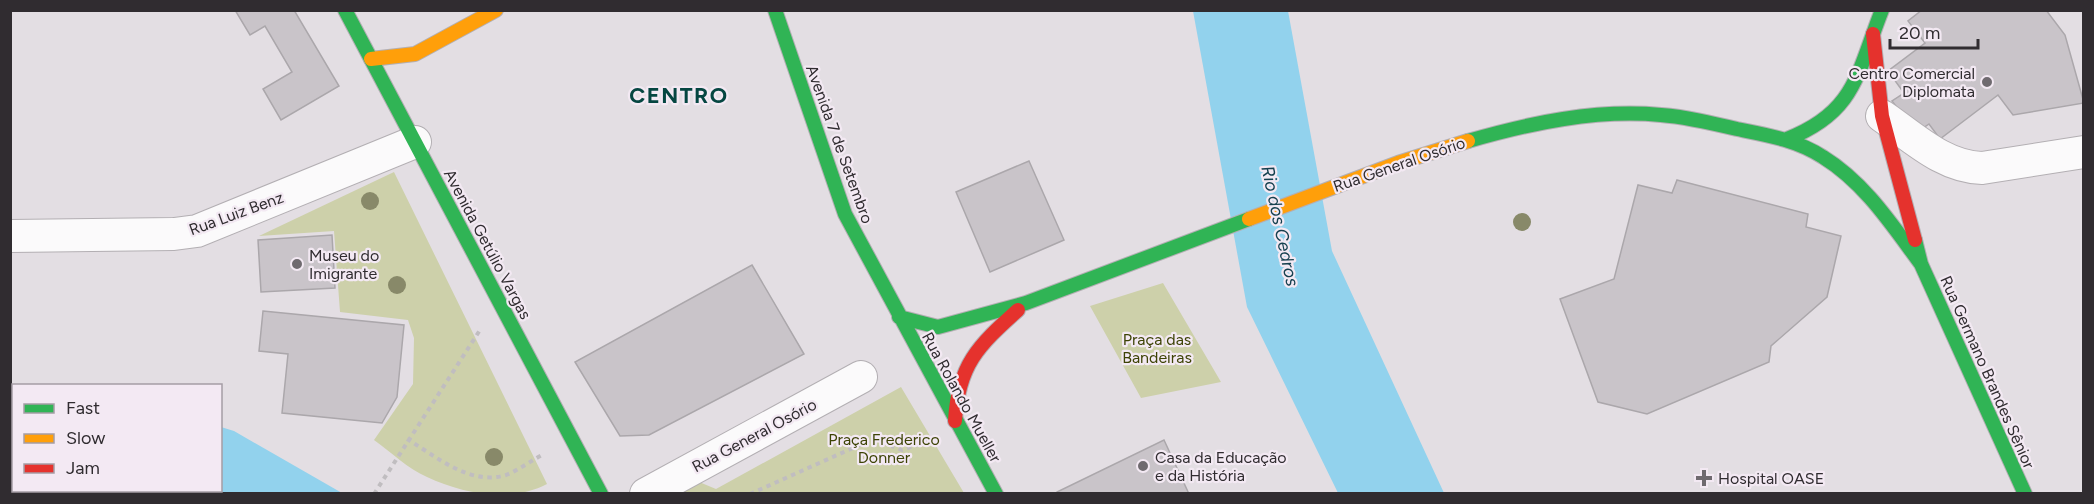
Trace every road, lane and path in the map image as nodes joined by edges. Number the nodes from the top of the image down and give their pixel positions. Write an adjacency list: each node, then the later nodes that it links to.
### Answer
1 (345, 10): 7 (main road, Avenida Getúlio Vargas)
2 (496, 10): 6 (main road)
3 (775, 10): 17 (main road, Avenida 7 de Setembro)
4 (1882, 10): 5 (main road, Rua Germano Brandes Sênior)
5 (1873, 34): 9 (main road, Rua Germano Brandes Sênior); 10 (main road, Rua Germano Brandes Sênior)
6 (415, 54): 7 (main road); 8 (main road)
7 (371, 59): 8 (main road, Avenida Getúlio Vargas)
8 (395, 82): 11 (main road, Avenida Getúlio Vargas)
9 (1882, 116): 12 (street); 14 (main road, Rua Germano Brandes Sênior)
10 (1787, 139): 14 (main road, Rua Germano Brandes Sênior); 16 (main road, Rua General Osório)
11 (415, 142): 13 (street, Rua Luiz Benz); 15 (main road, Avenida Getúlio Vargas)
12 (2084, 152)
13 (10, 236)
14 (1921, 264): 27 (main road, Rua Germano Brandes Sênior)
15 (498, 302): 20 (main road, Avenida Getúlio Vargas); 21 (path)
16 (1026, 303): 17 (main road, Rua General Osório); 19 (main road, Rua General Osório)
17 (899, 317): 19 (main road, Rua Rolando Mueller)
18 (861, 377): 24 (street, Rua General Osório)
19 (957, 426): 25 (path); 26 (main road, Rua Rolando Mueller)
20 (572, 438): 21 (path); 23 (main road, Avenida Getúlio Vargas)
21 (407, 439): 22 (path)
22 (374, 494)
23 (601, 494)
24 (646, 494)
25 (750, 494)
26 (996, 494)
27 (2025, 494)

